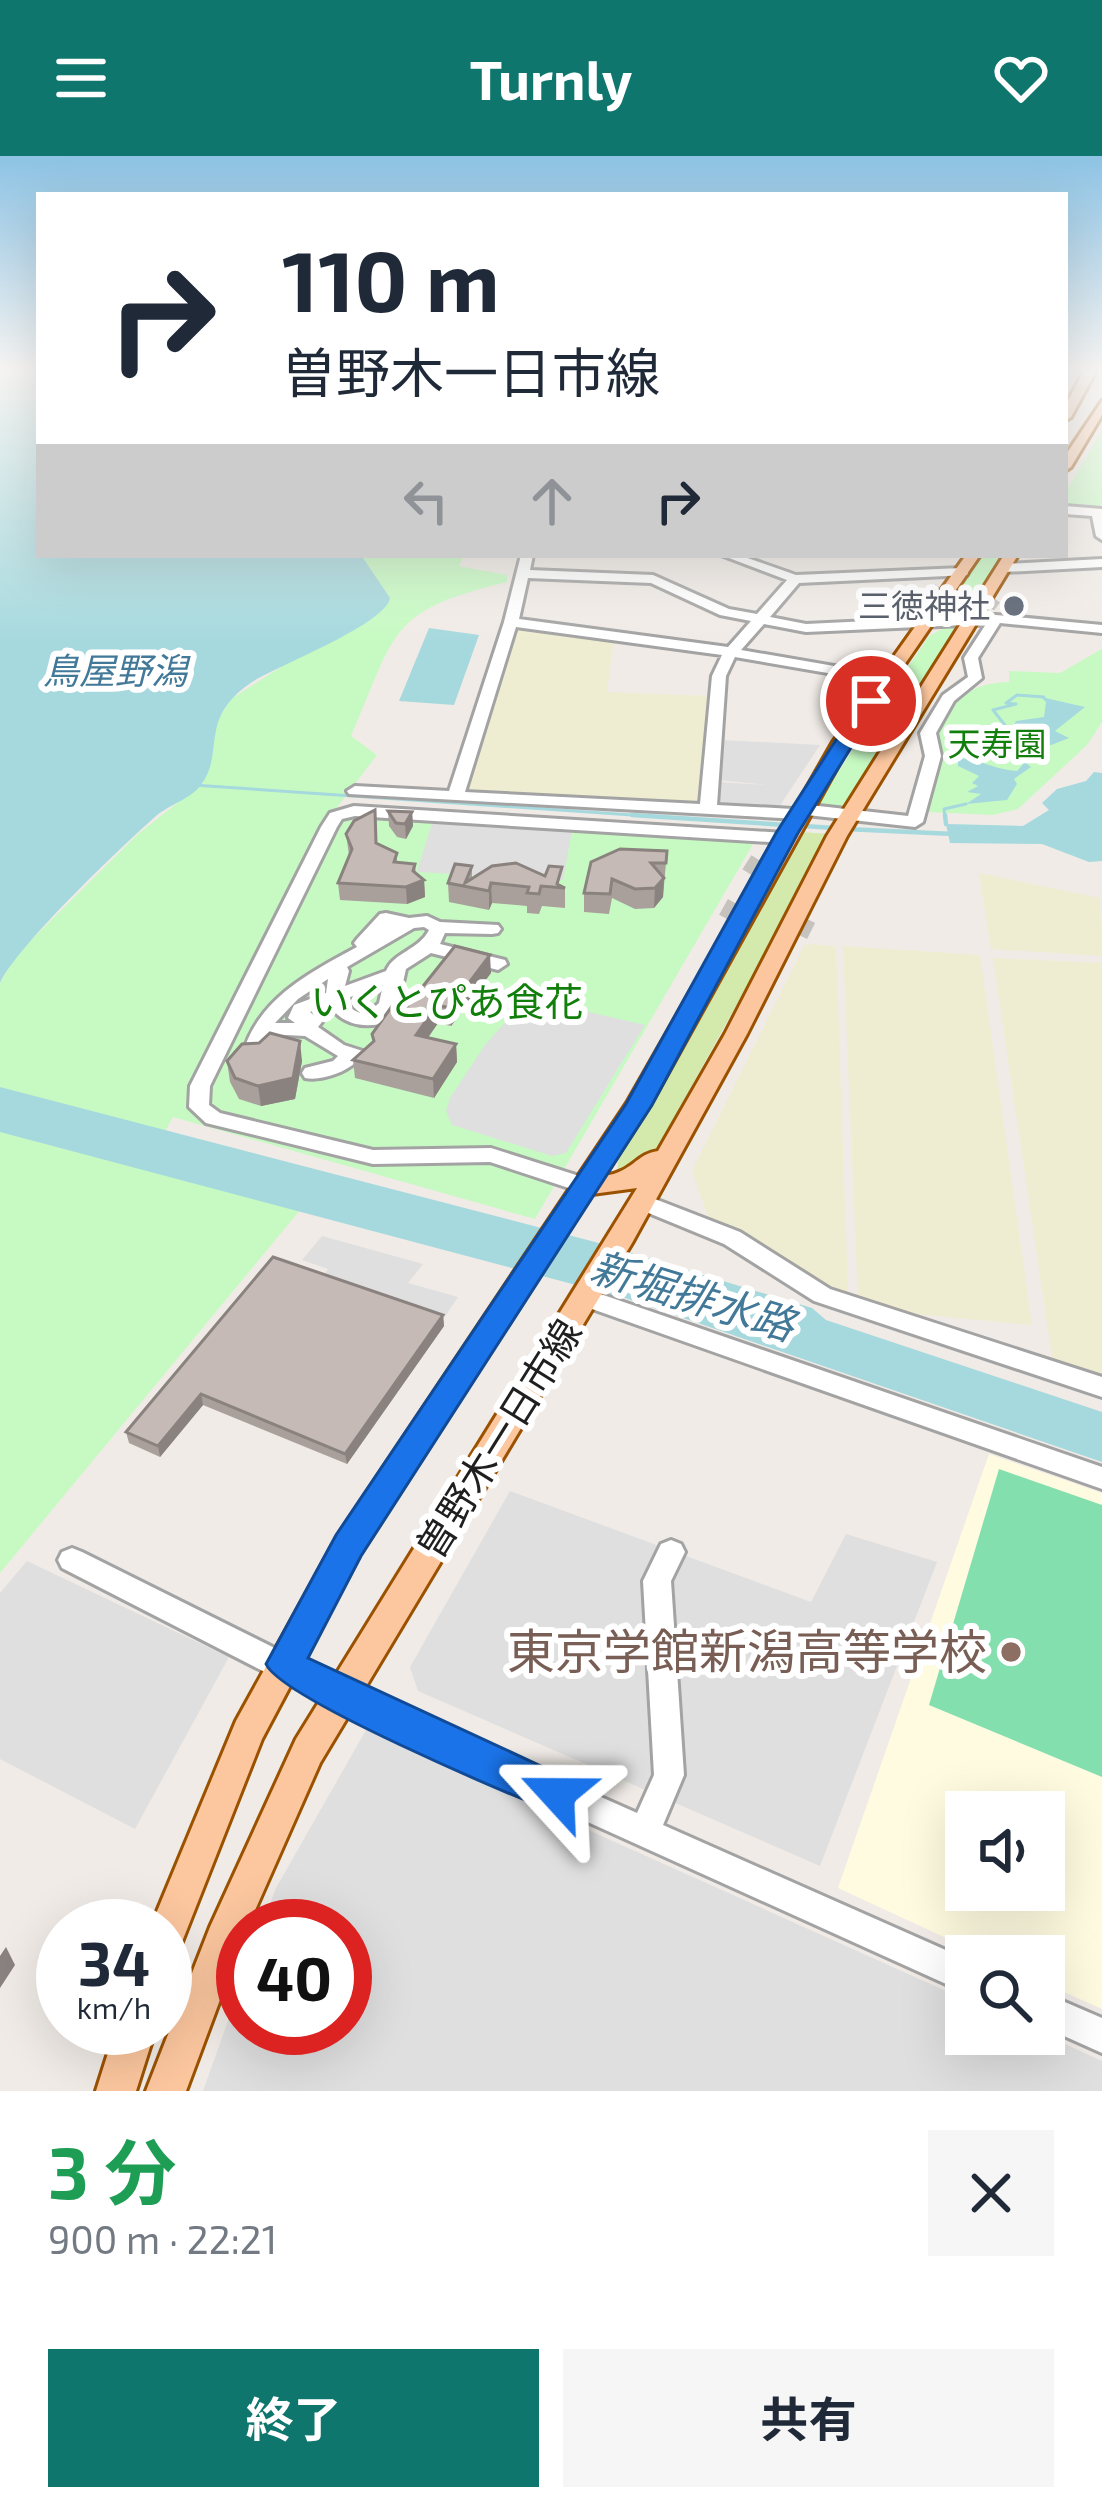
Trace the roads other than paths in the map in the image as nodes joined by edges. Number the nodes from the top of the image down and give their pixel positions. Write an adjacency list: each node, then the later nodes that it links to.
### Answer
1 (1068, 510): 2 (street)
2 (1101, 513): 3 (street)
3 (1102, 536)
4 (527, 558): 11 (street)
5 (736, 558): 13 (street)
6 (892, 558): 12 (street)
7 (971, 558): 10 (main road)
8 (1008, 561): 9 (street); 14 (main road)
9 (1102, 562)
10 (962, 572): 12 (street); 16 (main road)
11 (525, 574): 17 (street); 18 (street)
12 (887, 575): 13 (street)
13 (795, 579): 18 (street)
14 (971, 619): 15 (street); 16 (street); 21 (main road)
15 (996, 619): 19 (street); 23 (street)
16 (927, 621): 18 (street); 22 (main road)
17 (512, 622): 20 (street); 25 (street)
18 (759, 622): 20 (street)
19 (1101, 624)
20 (730, 654): 22 (street); 26 (street)
21 (937, 676): 23 (street); 28 (main road)
22 (886, 679): 27 (main road)
23 (971, 684): 28 (street)
24 (355, 791): 25 (street)
25 (455, 796): 26 (street)
26 (708, 809): 27 (street)
27 (794, 822): 28 (street); 41 (main road); 41 (street)
28 (844, 824): 41 (main road, 曽野木一日市線)
29 (403, 928): 30 (street); 32 (street); 33 (street)
30 (438, 928): 31 (street); 32 (street)
31 (492, 929)
32 (419, 951): 34 (street); 35 (street)
33 (344, 962): 36 (street); 37 (street)
34 (498, 964)
35 (393, 975): 36 (street); 36 (street)
36 (341, 994): 38 (street)
37 (260, 1028): 38 (street); 39 (street)
38 (307, 1029): 40 (street)
39 (251, 1056)
40 (312, 1073)
41 (617, 1194): 42 (main road, 曽野木一日市線); 43 (street); 47 (main road, 曽野木一日市線)
42 (587, 1296): 44 (street); 48 (main road, 曽野木一日市線)
43 (1102, 1387)
44 (1102, 1478)
45 (671, 1552): 49 (street)
46 (72, 1560): 47 (street)
47 (284, 1664): 48 (street); 50 (main road, 曽野木一日市線)
48 (341, 1696): 49 (street); 56 (main road, 曽野木一日市線)
49 (644, 1832): 51 (street)
50 (181, 1899)
51 (945, 1967)
52 (1065, 2019): 53 (street)
53 (1102, 2036)
54 (127, 2055): 55 (main road)
55 (116, 2091)
56 (166, 2091)

